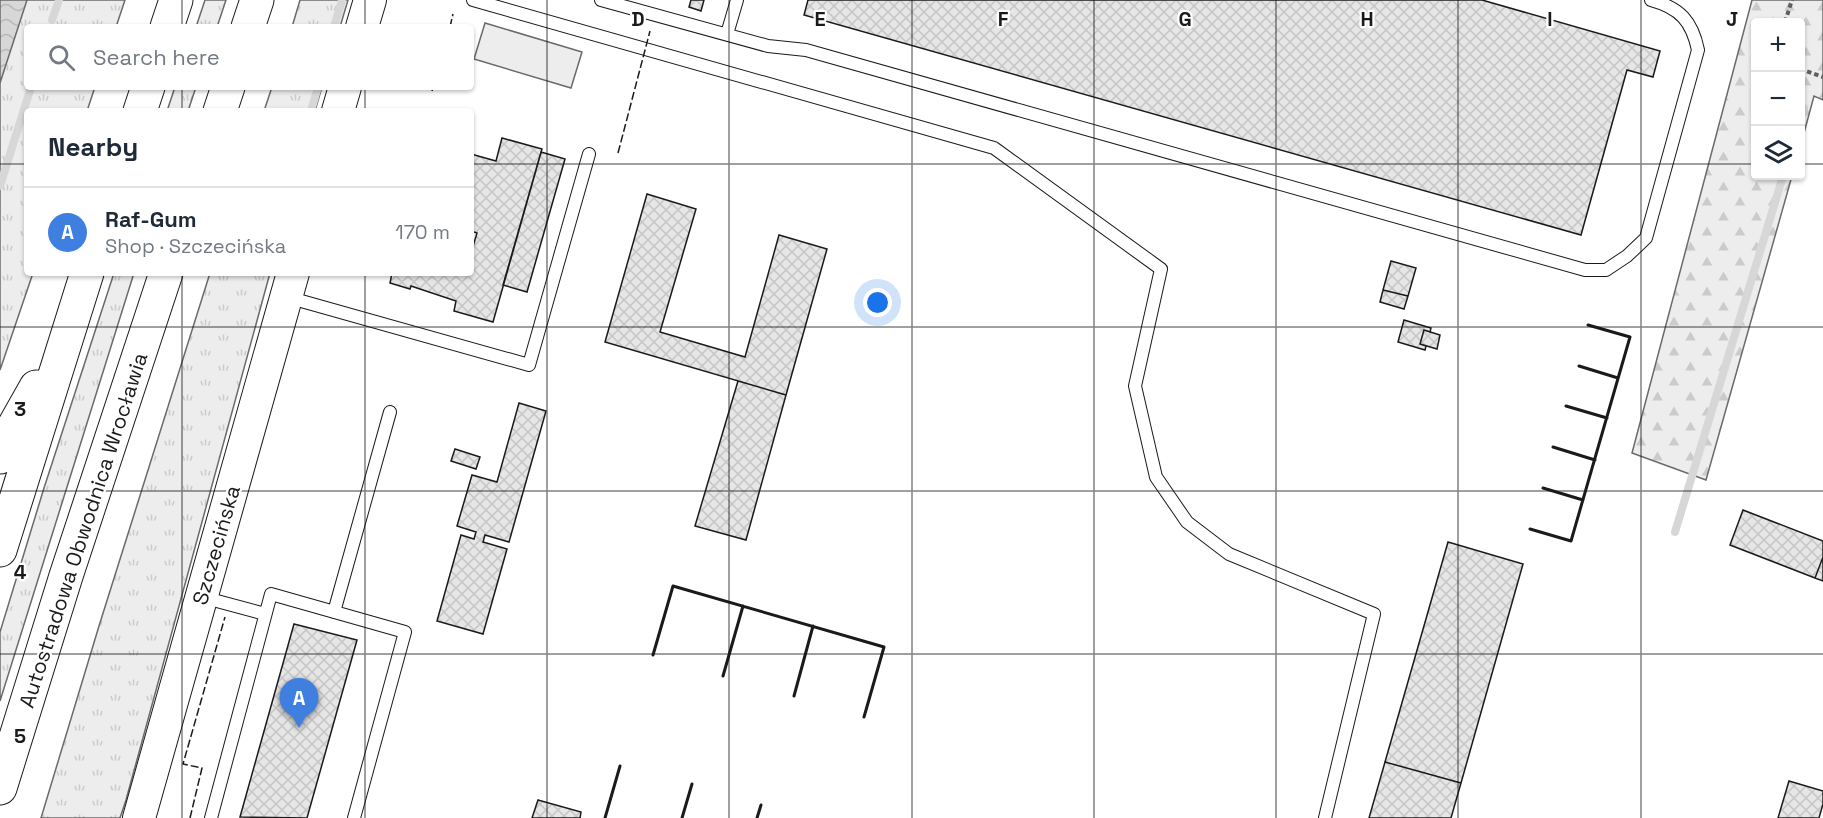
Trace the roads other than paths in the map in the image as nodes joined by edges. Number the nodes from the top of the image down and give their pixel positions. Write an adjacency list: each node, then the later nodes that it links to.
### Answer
1 (176, 0): 8 (highway)
2 (257, 0): 9 (highway)
3 (370, 0): 10 (street)
4 (473, 0): 33 (lane)
5 (601, 0): 11 (lane)
6 (737, 0): 11 (lane)
7 (1651, 0): 11 (lane)
8 (168, 24)
9 (249, 24)
10 (363, 24)
11 (727, 34)
12 (147, 90): 15 (highway)
13 (227, 90): 16 (highway)
14 (344, 90): 17 (street)
15 (141, 108)
16 (221, 108)
17 (339, 108)
18 (589, 154): 21 (lane)
19 (86, 276): 22 (highway)
20 (165, 276): 29 (highway, Autostradowa Obwodnica Wrocławia)
21 (289, 285): 26 (street, Szczecińska)
22 (68, 330): 24 (highway); 25 (highway)
23 (390, 412): 27 (lane)
24 (0, 457)
25 (0, 550)
26 (201, 597): 28 (lane); 30 (street, Szczecińska)
27 (334, 612): 28 (lane); 32 (lane)
28 (265, 614): 31 (lane)
29 (0, 788)
30 (139, 818)
31 (211, 818)
32 (354, 818)
33 (1325, 818)

